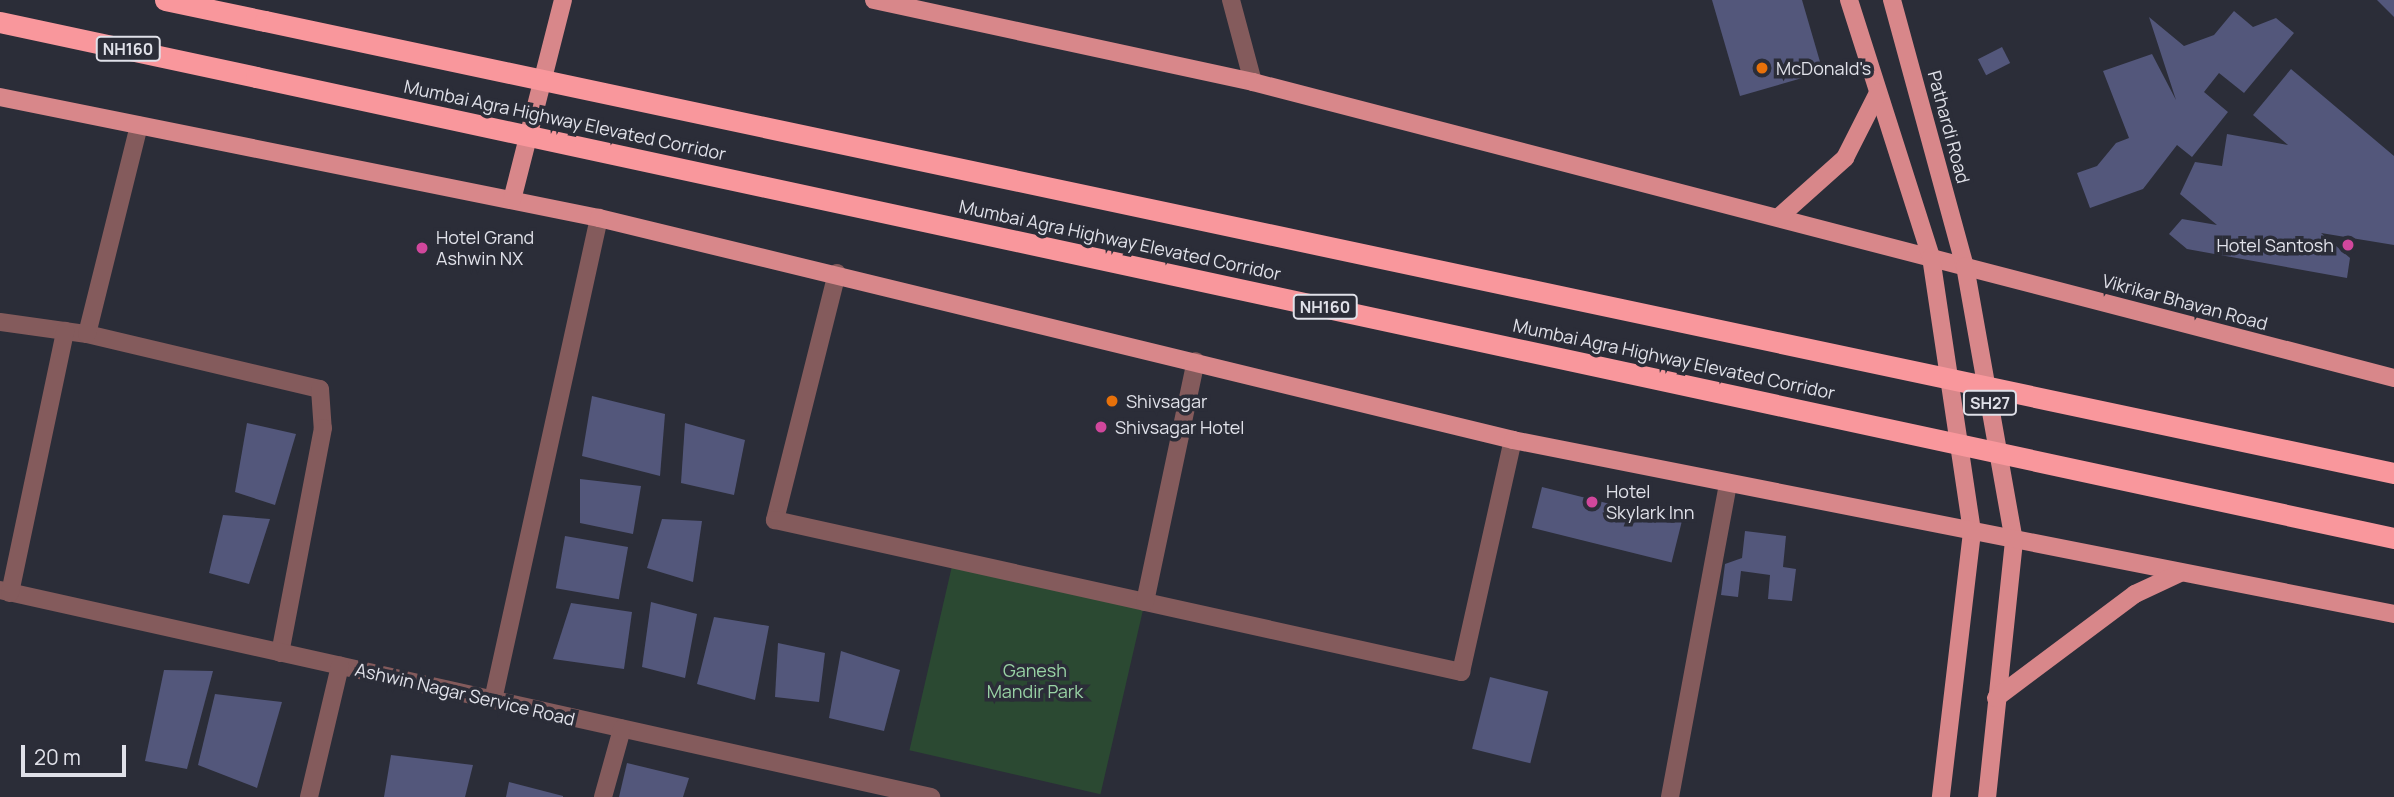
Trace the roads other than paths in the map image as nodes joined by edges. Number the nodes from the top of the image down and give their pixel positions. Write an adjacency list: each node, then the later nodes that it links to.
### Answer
1 (165, 0): 24 (highway, Mumbai Agra Highway Elevated Corridor, bridge)
2 (563, 0): 12 (main road)
3 (874, 0): 8 (main road, Vikrikar Bhavan Road)
4 (1231, 0): 8 (street)
5 (1849, 0): 9 (main road)
6 (1892, 0): 16 (main road, Pathardi Road / SH27)
7 (0, 22): 27 (highway, Mumbai Agra Highway Elevated Corridor / NH160, bridge)
8 (1253, 82): 13 (main road, Vikrikar Bhavan Road)
9 (1878, 93): 13 (main road); 15 (main road)
10 (0, 97): 11 (main road)
11 (139, 125): 12 (main road); 20 (street)
12 (512, 201): 14 (main road)
13 (1779, 217): 15 (main road, Vikrikar Bhavan Road)
14 (599, 218): 17 (main road); 36 (street)
15 (1931, 257): 16 (main road, Vikrikar Bhavan Road); 26 (main road)
16 (1965, 266): 22 (main road, Vikrikar Bhavan Road); 28 (main road, SH27 / SH27)
17 (837, 273): 21 (main road); 31 (street)
18 (0, 323): 19 (street)
19 (65, 331): 20 (street); 30 (street)
20 (88, 334): 33 (street)
21 (1196, 361): 23 (main road); 31 (street)
22 (2394, 378)
23 (1513, 440): 25 (main road); 31 (street)
24 (2394, 473)
25 (1728, 483): 26 (main road); 42 (street)
26 (1972, 532): 28 (main road); 43 (main road)
27 (2394, 538)
28 (2014, 541): 29 (main road); 35 (main road, SH27 / SH27)
29 (2180, 573): 32 (main road); 35 (main road)
30 (5, 592): 33 (street, Ashwin Nagar Service Road)
31 (1145, 602)
32 (2394, 614)
33 (280, 653): 34 (street, Ashwin Nagar Service Road)
34 (340, 666): 36 (street, Ashwin Nagar Service Road); 39 (street)
35 (1996, 698): 44 (main road, SH27 / SH27)
36 (493, 700): 37 (street, Ashwin Nagar Service Road)
37 (622, 729): 38 (street, Ashwin Nagar Service Road); 40 (street)
38 (857, 790): 41 (street, Ashwin Nagar Service Road)
39 (309, 797)
40 (603, 797)
41 (931, 797)
42 (1670, 797)
43 (1941, 797)
44 (1987, 797)

